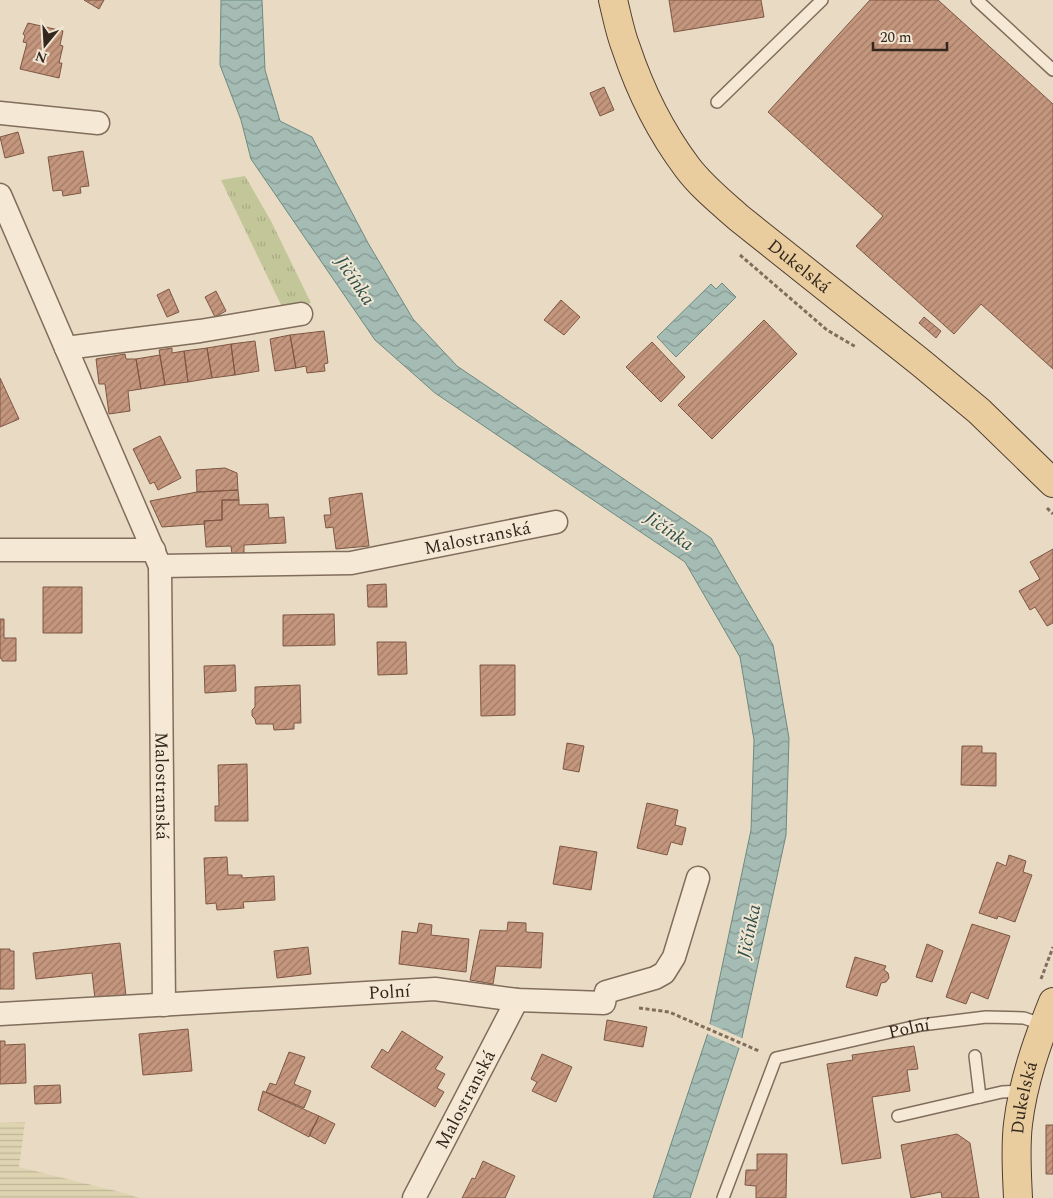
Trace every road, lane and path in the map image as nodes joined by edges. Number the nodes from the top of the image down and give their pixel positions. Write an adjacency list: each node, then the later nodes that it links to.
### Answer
1 (613, 0): 11 (main road, Dukelská)
2 (822, 0): 5 (lane)
3 (977, 0): 4 (lane)
4 (1053, 70)
5 (717, 102)
6 (0, 112): 7 (street)
7 (98, 123)
8 (0, 195): 10 (street, Malostranská)
9 (302, 314): 10 (street)
10 (66, 348): 14 (street, Malostranská)
11 (1053, 483)
12 (556, 522): 14 (street, Malostranská)
13 (0, 550): 14 (street, Malostranská)
14 (157, 558): 17 (street, Malostranská)
15 (698, 878): 16 (street, Polní)
16 (517, 1000): 17 (street, Polní); 26 (street, Malostranská)
17 (164, 1005): 20 (street, Polní)
18 (669, 1012): 21 (path)
19 (1048, 1013): 23 (main road, Dukelská); 27 (lane, Polní)
20 (0, 1014)
21 (765, 1053)
22 (976, 1056): 24 (lane)
23 (1023, 1091): 24 (lane); 28 (main road, Dukelská)
24 (980, 1096): 25 (lane)
25 (898, 1116)
26 (414, 1198)
27 (723, 1198)
28 (1018, 1198)

